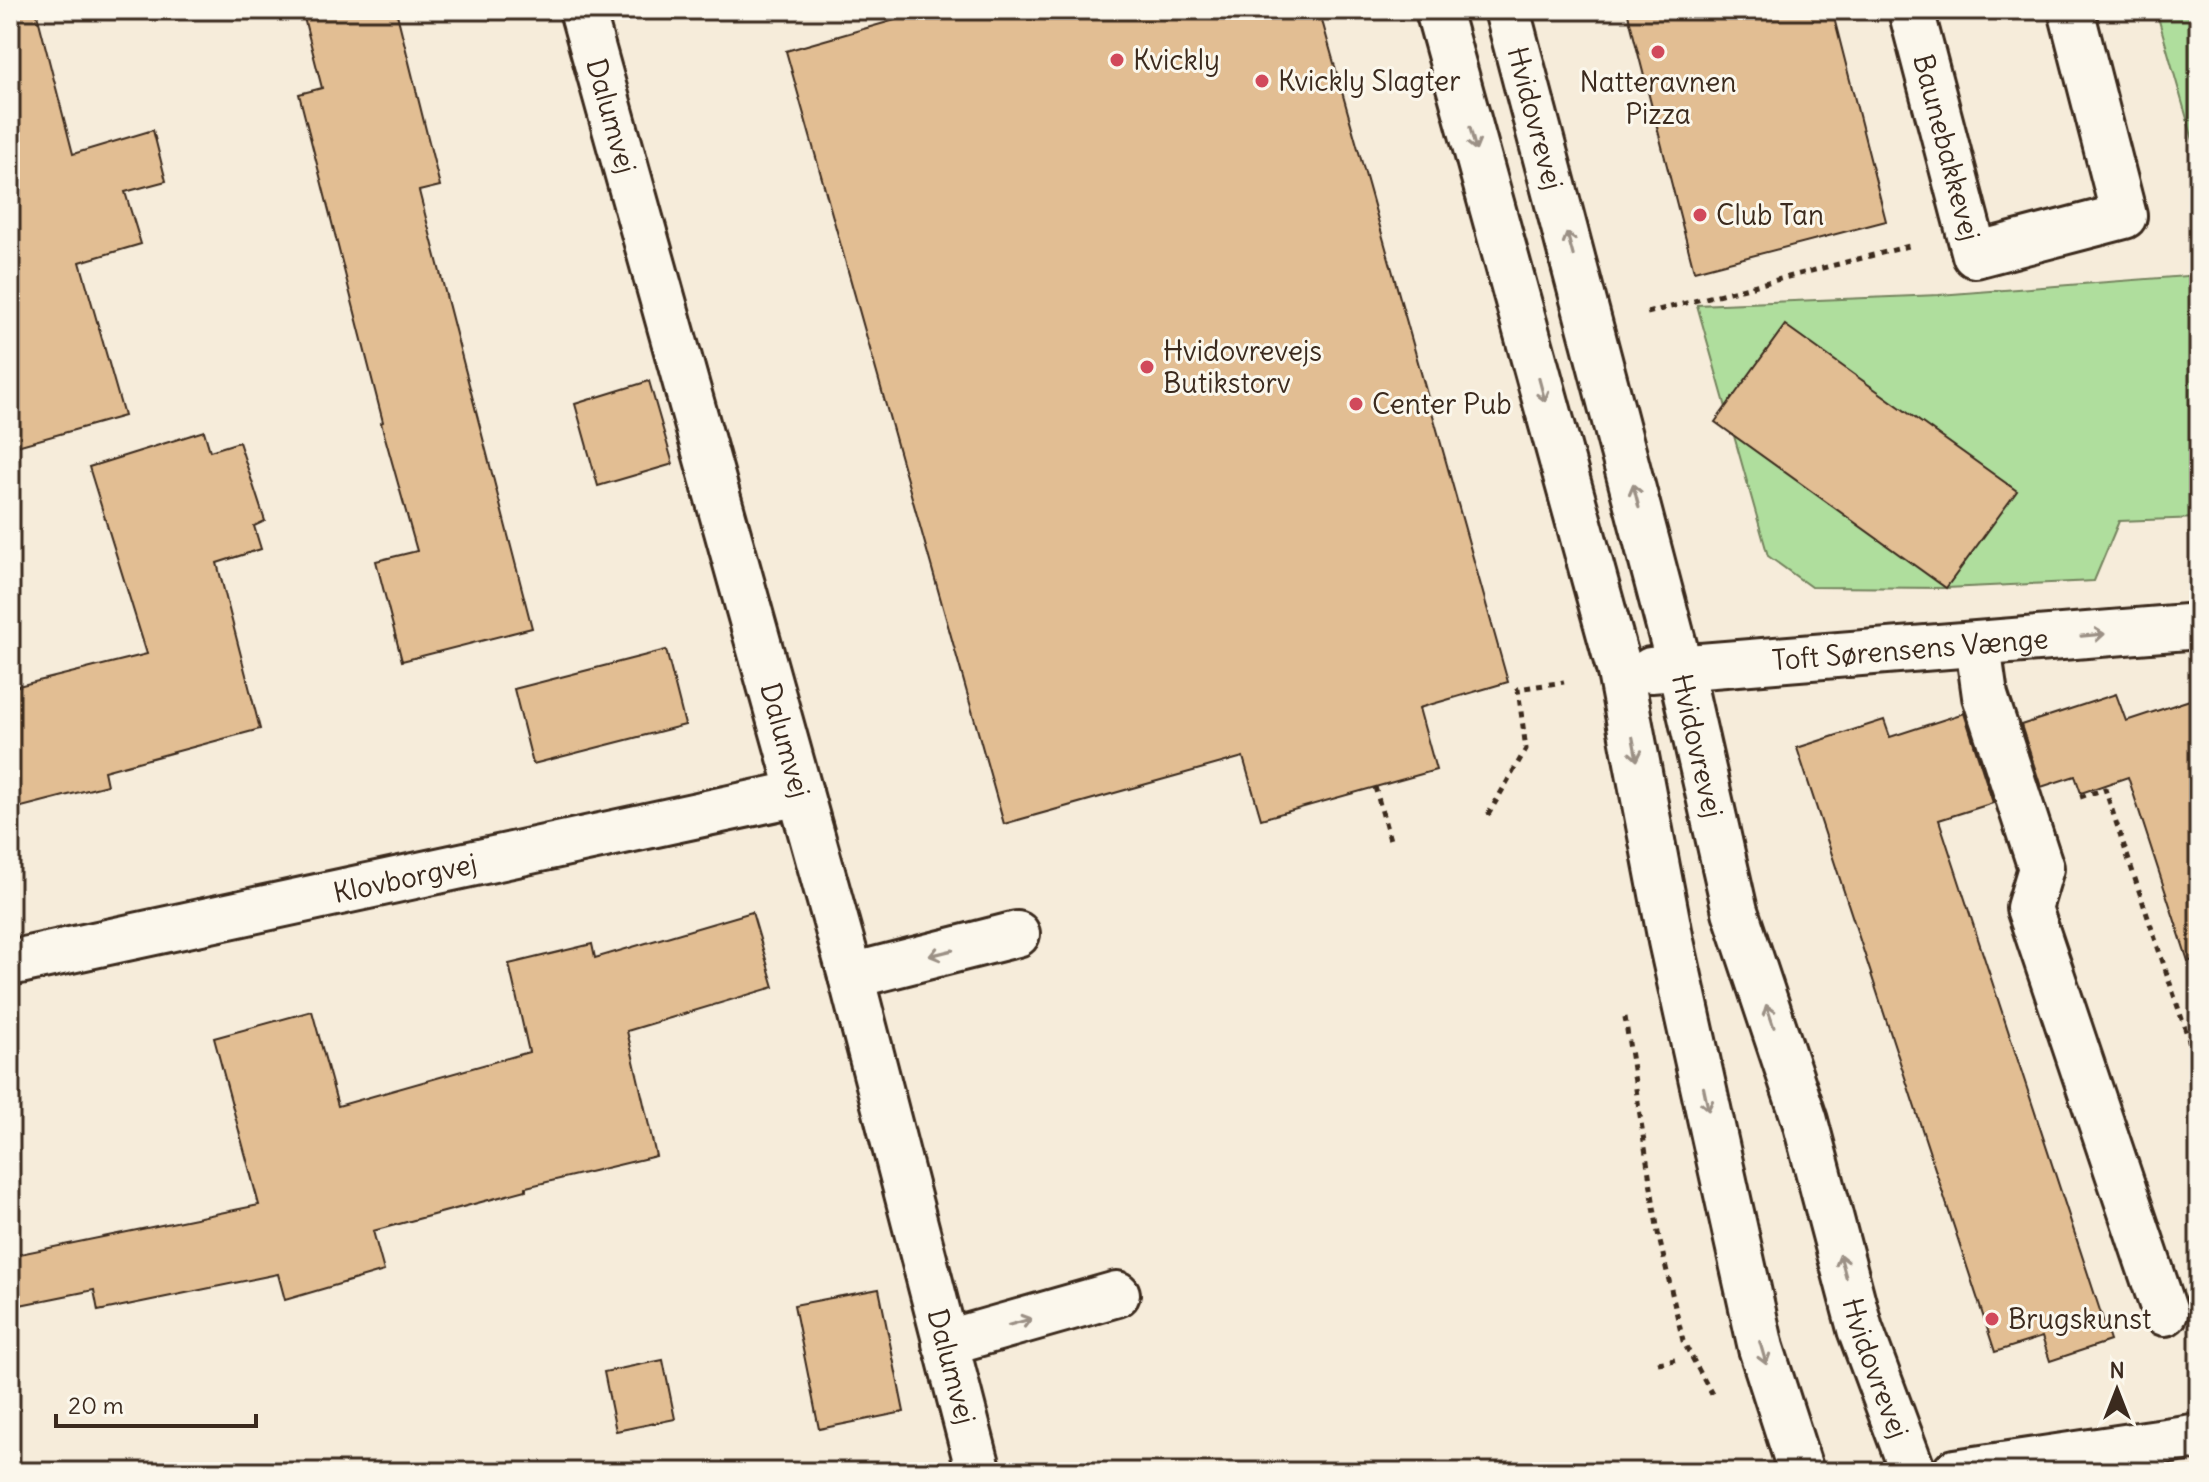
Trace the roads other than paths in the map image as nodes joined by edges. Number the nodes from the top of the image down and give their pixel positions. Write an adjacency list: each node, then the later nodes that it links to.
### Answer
1 (582, 10): 10 (street, Dalumvej)
2 (1438, 10): 9 (street, one-way to 9)
3 (1507, 10): 8 (street, Hvidovrevej, one-way to 3)
4 (1911, 10): 5 (street, Baunebakkevej)
5 (2071, 10)
6 (2199, 626): 7 (street, Toft Sørensens Vænge, one-way to 6)
7 (1978, 646): 8 (street, Toft Sørensens Vænge); 15 (street)
8 (1680, 668): 9 (street, Toft Sørensens Vænge); 20 (street, Hvidovrevej, one-way to 8)
9 (1620, 672): 19 (street, one-way to 19)
10 (800, 793): 12 (street, Klovborgvej); 13 (street, Dalumvej)
11 (1017, 934): 13 (street, one-way to 13)
12 (10, 963)
13 (851, 976): 16 (street, Dalumvej)
14 (1117, 1294): 16 (street, one-way to 14)
15 (2165, 1313)
16 (945, 1343): 18 (street, Dalumvej)
17 (2199, 1436): 21 (street)
18 (979, 1472)
19 (1801, 1472)
20 (1913, 1472)
21 (1955, 1472)

